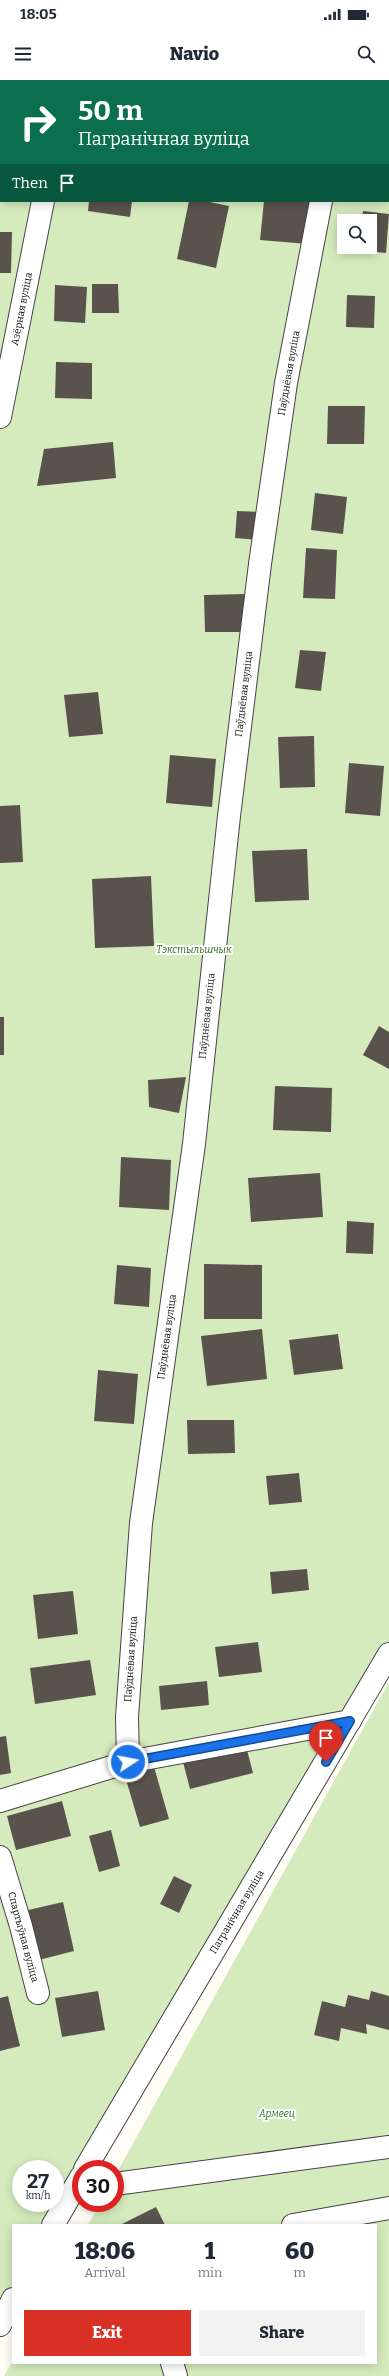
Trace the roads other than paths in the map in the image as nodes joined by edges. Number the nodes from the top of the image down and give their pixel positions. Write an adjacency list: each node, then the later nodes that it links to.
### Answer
1 (43, 202): 3 (street, Азёрная вуліца)
2 (321, 202): 6 (street, Паўднёвая вуліца)
3 (0, 418)
4 (389, 1654): 5 (street, Пагранічная вуліца)
5 (350, 1721): 6 (street); 11 (street, Пагранічная вуліца)
6 (128, 1762): 7 (street)
7 (0, 1801)
8 (0, 1857): 9 (street, Спартыўная вуліца)
9 (38, 1994)
10 (389, 2147): 12 (street)
11 (91, 2160)
12 (124, 2183)
13 (72, 2195): 15 (street)
14 (389, 2208): 16 (street)
15 (54, 2224)
16 (299, 2224)
17 (12, 2301): 18 (street)
18 (0, 2325)
19 (172, 2364): 20 (street)
20 (176, 2376)

